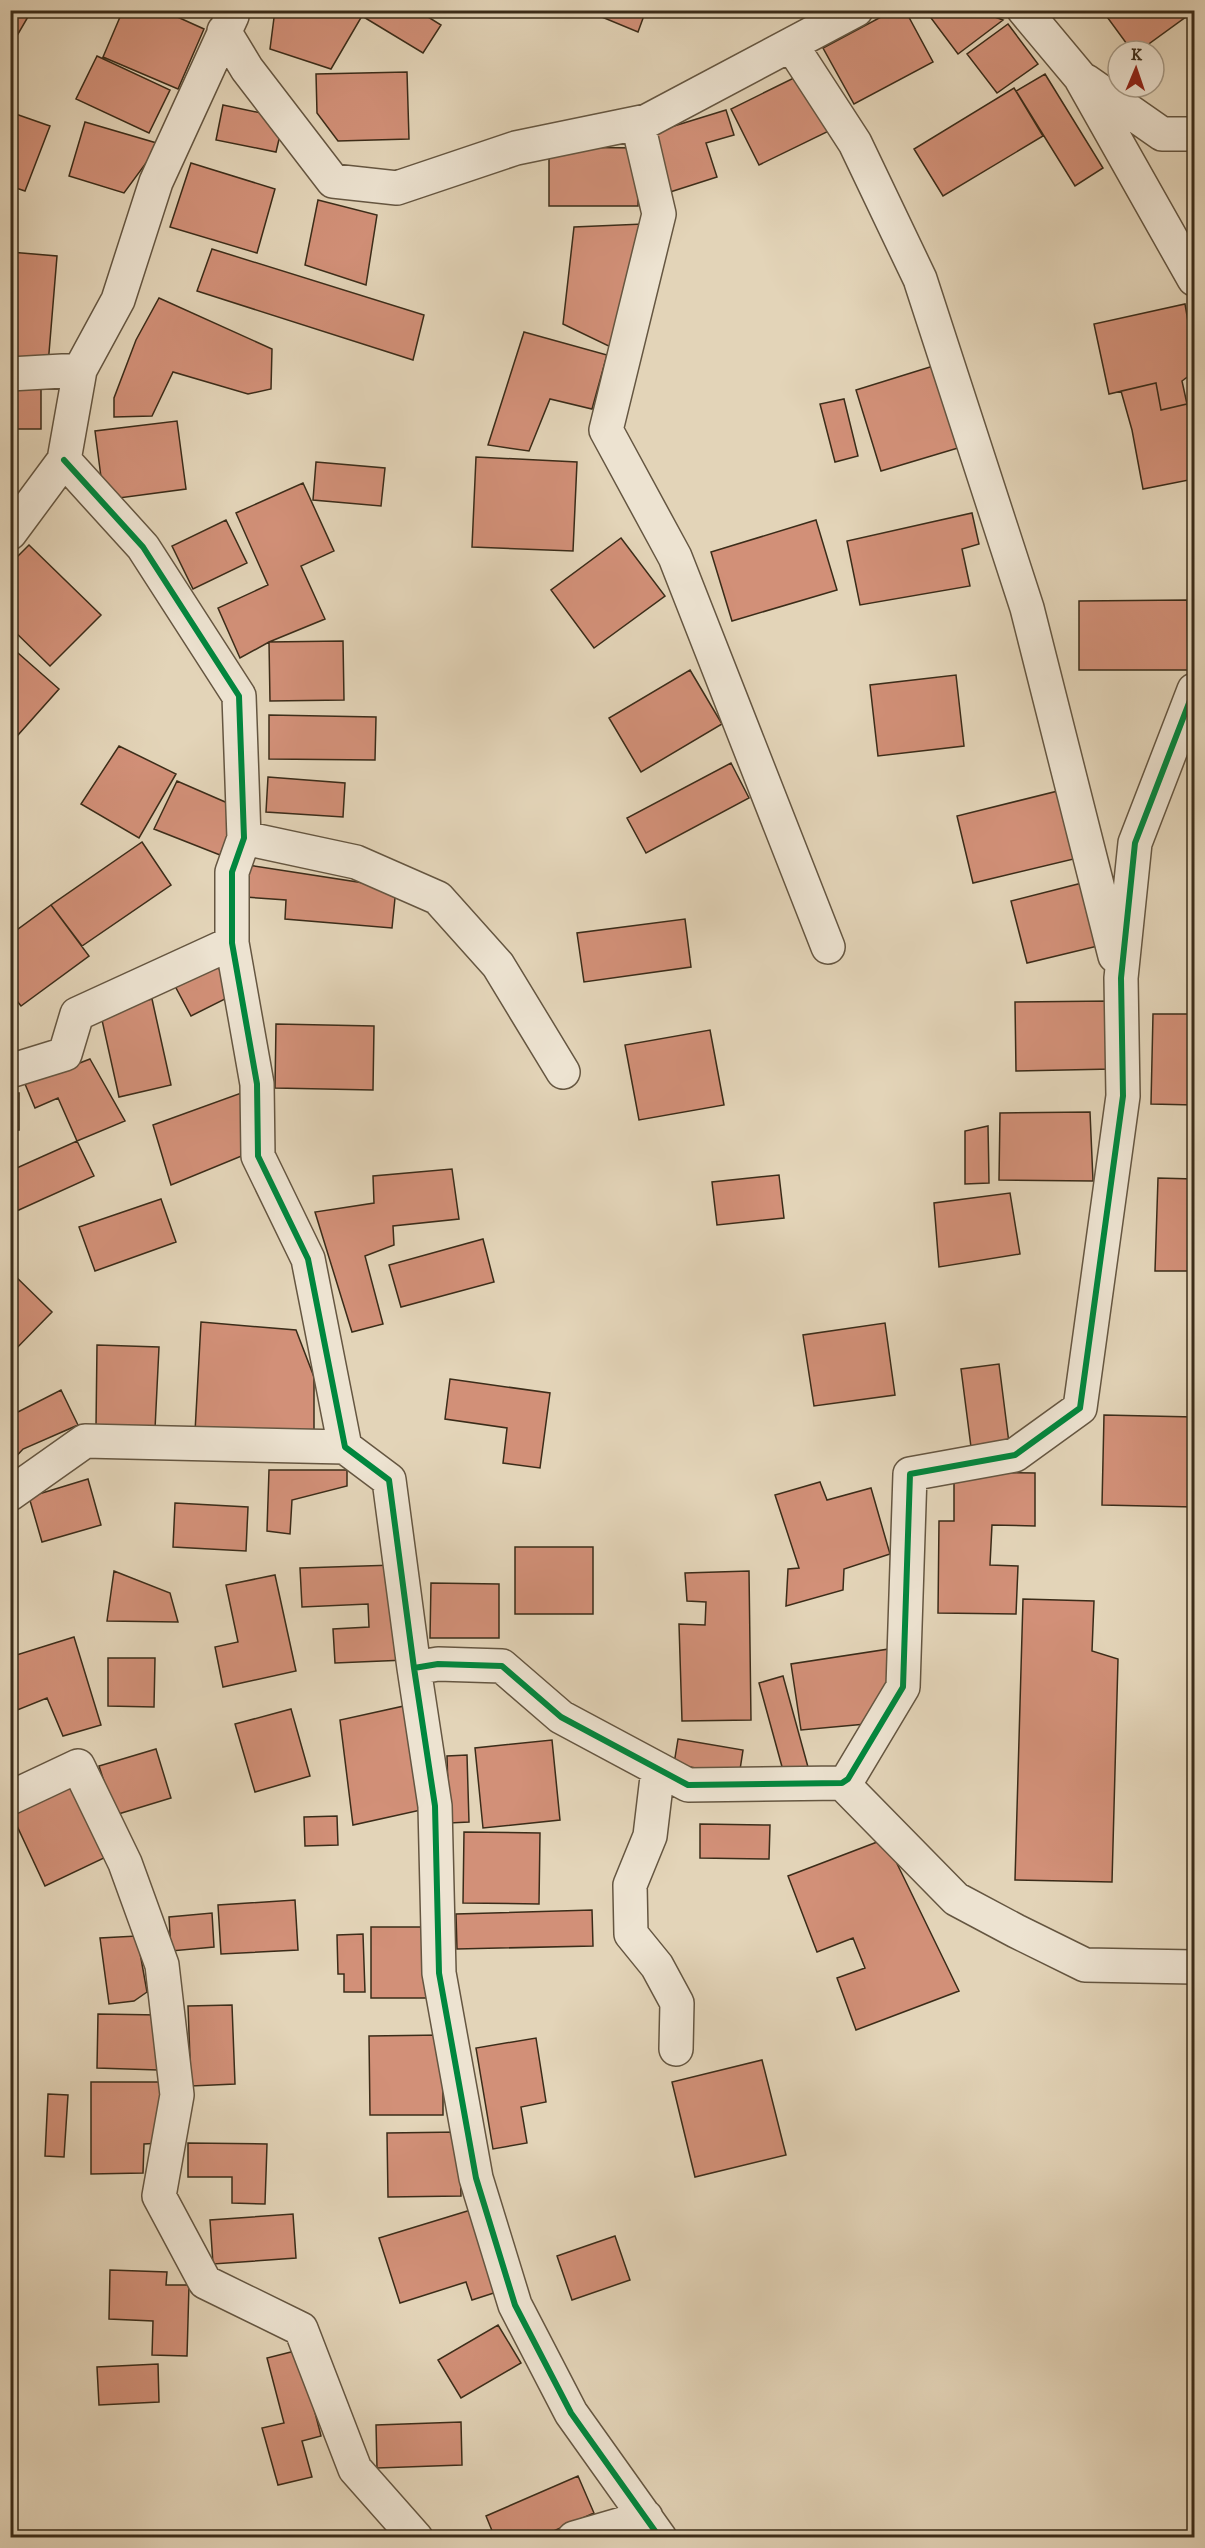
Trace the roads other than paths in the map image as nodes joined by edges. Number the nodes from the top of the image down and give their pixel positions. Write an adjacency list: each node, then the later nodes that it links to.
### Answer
1 (856, 10): 4 (street)
2 (1024, 10): 5 (street)
3 (229, 21): 6 (street); 9 (street)
4 (792, 45): 6 (street); 17 (street)
5 (1080, 77): 7 (street); 8 (street)
6 (638, 124): 16 (street)
7 (1194, 134)
8 (1194, 279)
9 (80, 370): 10 (street); 11 (street)
10 (10, 374)
11 (64, 460): 12 (street); 14 (street)
12 (10, 533)
13 (1194, 690): 17 (street)
14 (244, 838): 15 (street); 19 (street)
15 (232, 944): 18 (street); 20 (street)
16 (828, 947)
17 (1121, 978): 24 (street)
18 (10, 1071)
19 (563, 1072)
20 (345, 1447): 21 (street); 22 (street)
21 (10, 1494)
22 (414, 1668): 23 (street); 28 (street)
23 (658, 1768): 24 (street); 27 (street)
24 (842, 1783): 26 (street)
25 (10, 1798): 29 (street)
26 (1194, 1967)
27 (676, 2049)
28 (653, 2527): 30 (street)
29 (416, 2538)
30 (574, 2538)

